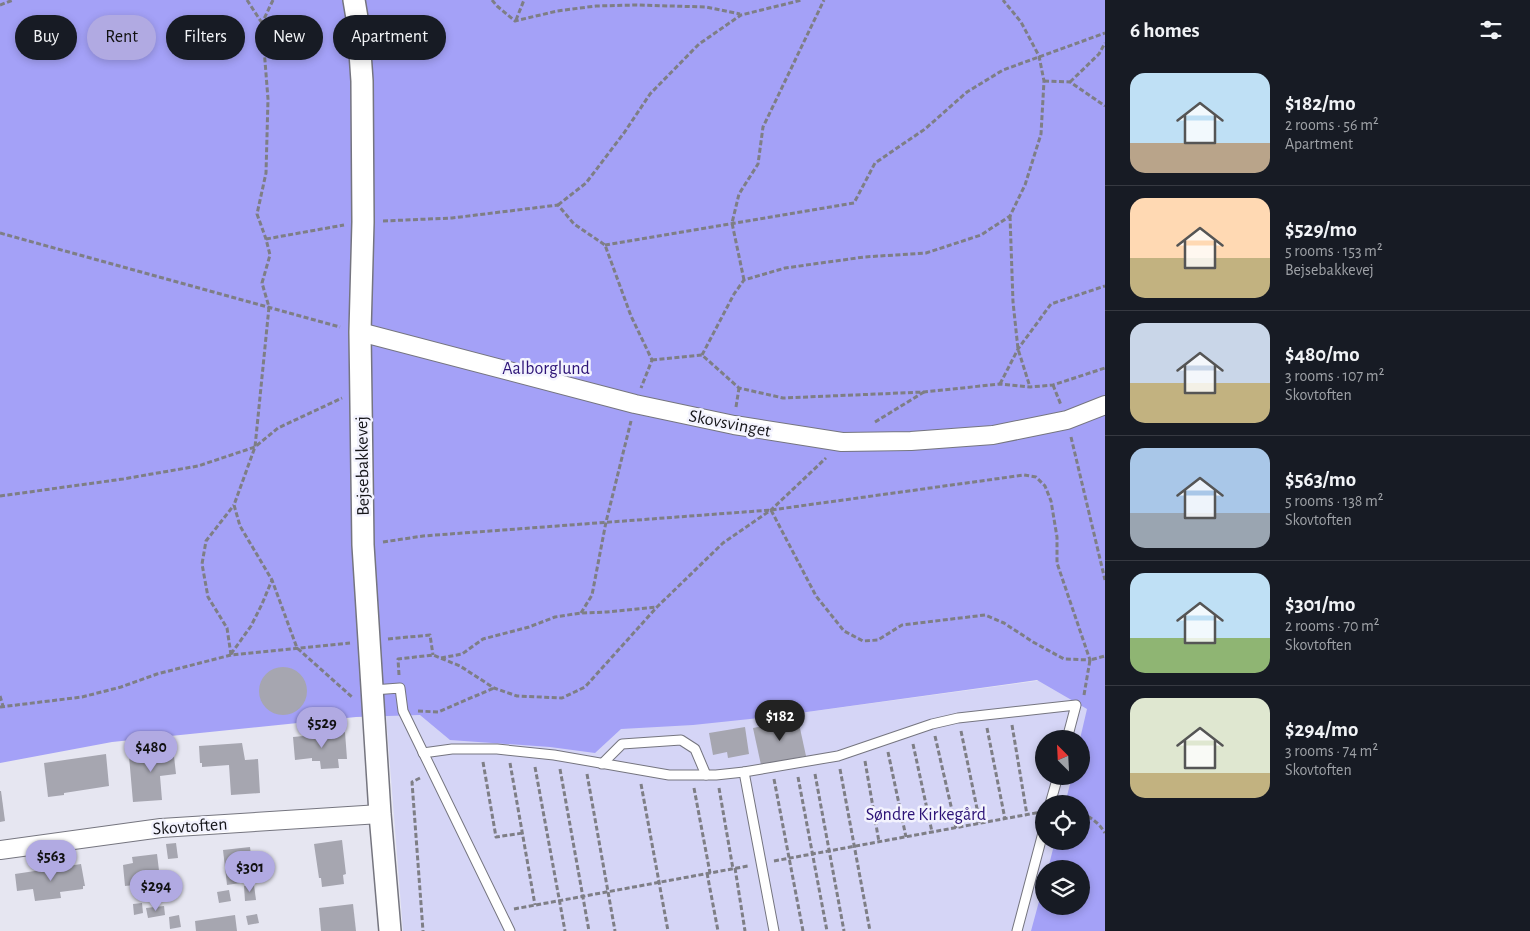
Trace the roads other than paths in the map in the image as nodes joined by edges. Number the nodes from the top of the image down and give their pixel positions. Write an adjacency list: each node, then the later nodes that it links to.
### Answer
1 (354, 0): 2 (street, Bejsebakkevej)
2 (360, 332): 3 (street, Skovsvinget); 4 (street, Bejsebakkevej)
3 (1105, 405)
4 (372, 690): 6 (lane); 10 (street, Bejsebakkevej)
5 (1069, 730): 8 (lane)
6 (423, 753): 7 (lane); 14 (lane)
7 (602, 764): 9 (lane); 9 (lane)
8 (744, 772): 9 (lane); 15 (lane)
9 (706, 775)
10 (380, 814): 11 (street, Skovtoften); 13 (street, Bejsebakkevej)
11 (0, 850)
12 (1038, 850): 16 (lane)
13 (390, 931)
14 (510, 931)
15 (774, 931)
16 (1017, 931)

